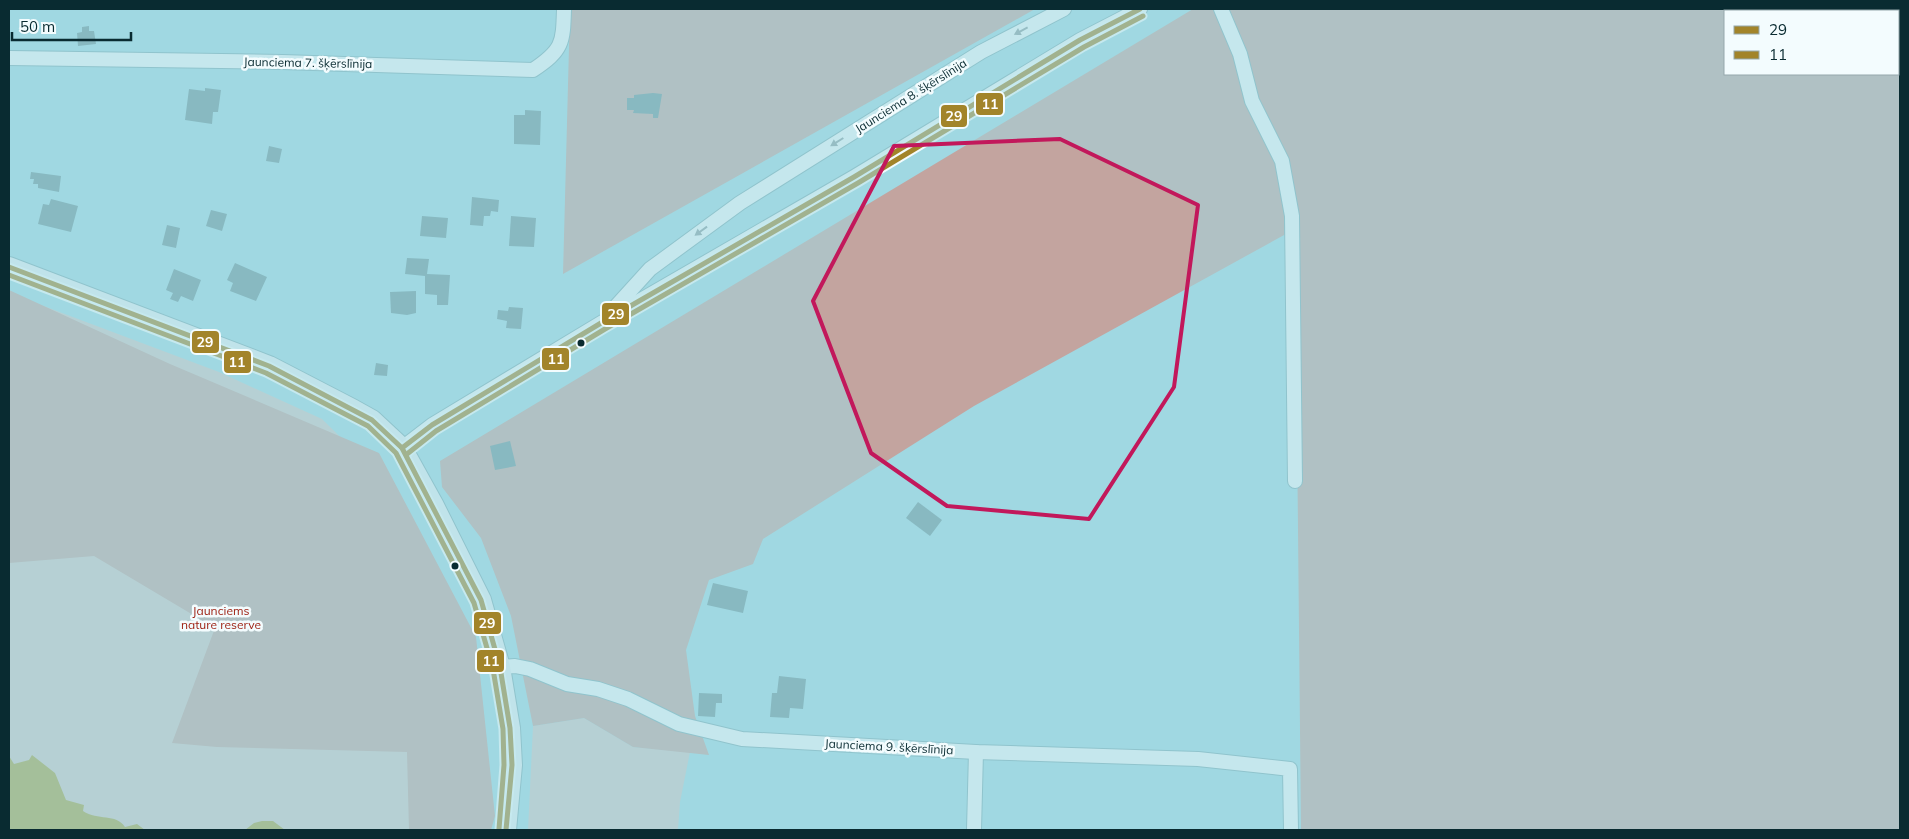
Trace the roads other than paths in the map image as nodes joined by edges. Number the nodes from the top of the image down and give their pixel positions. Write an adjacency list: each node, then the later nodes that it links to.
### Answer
1 (564, 9): 5 (street, Jaunciema 7. šķērslīnija)
2 (1064, 9): 7 (street, Jaunciema 8. šķērslīnija, one-way to 7)
3 (1140, 9): 7 (street, Jaunciema 8. šķērslīnija)
4 (1221, 9): 9 (street)
5 (9, 58)
6 (9, 267): 8 (main road)
7 (601, 323): 8 (street, Jaunciema 8. šķērslīnija)
8 (402, 448): 10 (main road)
9 (1295, 481)
10 (500, 667): 11 (street, Jaunciema 9. šķērslīnija); 12 (main road)
11 (976, 752): 13 (street); 14 (street, Jaunciema 9. šķērslīnija)
12 (506, 830)
13 (974, 830)
14 (1291, 830)

